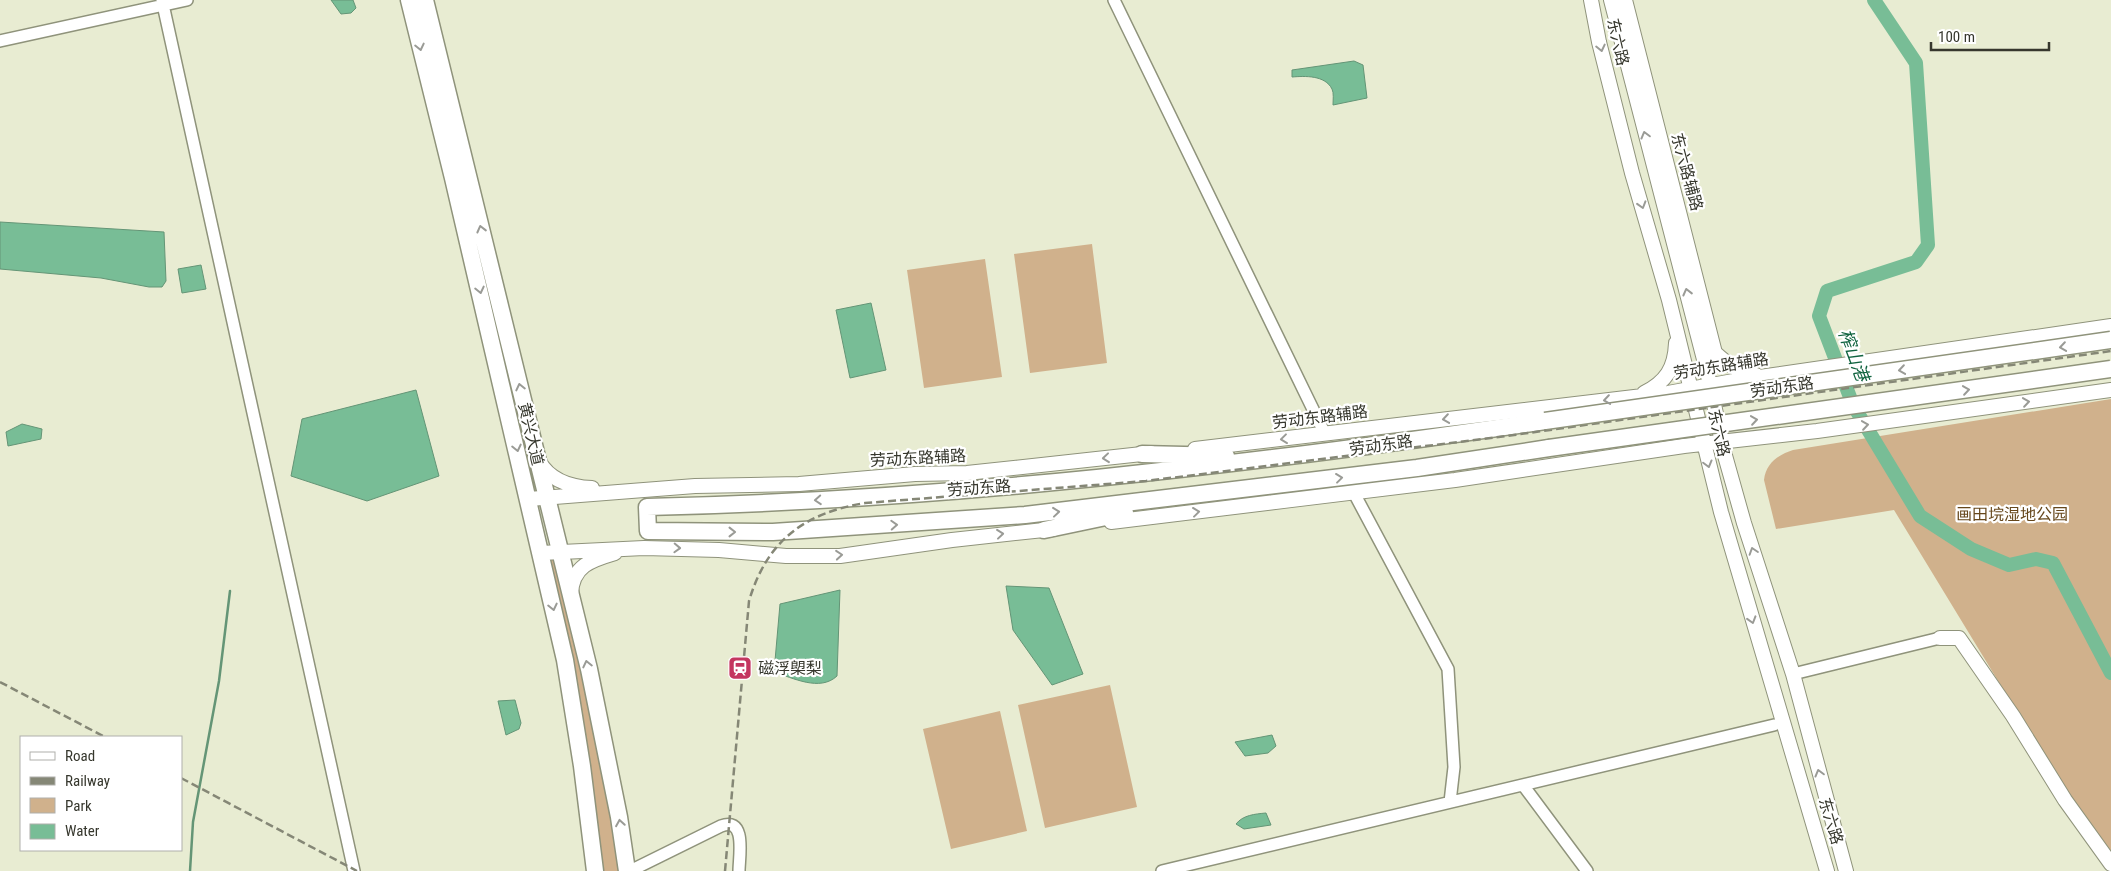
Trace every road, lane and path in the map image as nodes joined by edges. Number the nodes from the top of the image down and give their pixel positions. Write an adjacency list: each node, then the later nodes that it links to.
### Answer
1 (186, 0): 8 (street)
2 (409, 0): 31 (highway, 黄兴大道, one-way to 31)
3 (425, 0): 26 (highway, 黄兴大道, one-way to 3)
4 (1114, 0): 21 (street)
5 (1591, 0): 12 (main road, 东六路, one-way to 12)
6 (1611, 0): 10 (main road, 东六路, one-way to 6)
7 (1625, 0): 14 (main road, 东六路辅路)
8 (162, 3): 9 (street); 43 (street)
9 (0, 41)
10 (1696, 326): 14 (main road); 17 (main road, 东六路)
11 (2111, 326): 16 (main road, 劳动东路辅路)
12 (1676, 330): 18 (main road, 东六路); 20 (main road)
13 (2111, 340): 24 (highway, 劳动东路, one-way to 24, bridge)
14 (1715, 353): 16 (main road)
15 (2111, 369): 27 (highway, 劳动东路, one-way to 15, bridge)
16 (1771, 376): 17 (main road, 劳动东路辅路)
17 (1710, 385): 18 (main road, 劳动东路辅路); 22 (main road, 东六路)
18 (1691, 389): 20 (main road, 劳动东路辅路); 23 (main road, 东六路)
19 (2111, 390): 22 (main road, one-way to 19)
20 (1633, 397): 21 (main road, 劳动东路辅路, one-way to 21)
21 (1325, 434): 25 (main road, 劳动东路辅路, one-way to 25)
22 (1722, 442): 23 (main road); 38 (main road, 东六路, one-way to 22)
23 (1703, 444): 29 (main road); 49 (main road, 东六路, one-way to 49)
24 (1353, 449): 25 (highway); 27 (highway, 劳动东路, one-way to 27)
25 (1142, 454): 28 (main road, 劳动东路辅路, one-way to 28)
26 (536, 455): 28 (main road); 30 (highway, 黄兴大道)
27 (1278, 485): 32 (highway)
28 (668, 488): 30 (main road, 劳动东路辅路)
29 (1354, 493): 32 (main road, one-way to 29); 41 (street)
30 (546, 497): 31 (main road, 劳动东路辅路); 34 (highway, 黄兴大道)
31 (529, 499): 35 (highway, 黄兴大道)
32 (1044, 530): 33 (main road, one-way to 32)
33 (644, 548): 34 (main road); 36 (main road)
34 (561, 552): 35 (main road); 36 (highway, 黄兴大道)
35 (541, 553): 44 (highway, 黄兴大道, one-way to 44)
36 (571, 595): 45 (highway, 黄兴大道, one-way to 36)
37 (1940, 638): 38 (street); 42 (main road); 51 (main road)
38 (1793, 674): 50 (main road, 东六路, one-way to 38)
39 (1774, 725): 40 (street)
40 (1523, 785): 41 (street); 48 (street)
41 (1450, 802): 47 (street)
42 (2111, 864)
43 (354, 871)
44 (595, 871)
45 (628, 871): 46 (street)
46 (739, 871)
47 (1162, 871)
48 (1587, 871)
49 (1827, 871)
50 (1846, 871)
51 (2108, 871)

